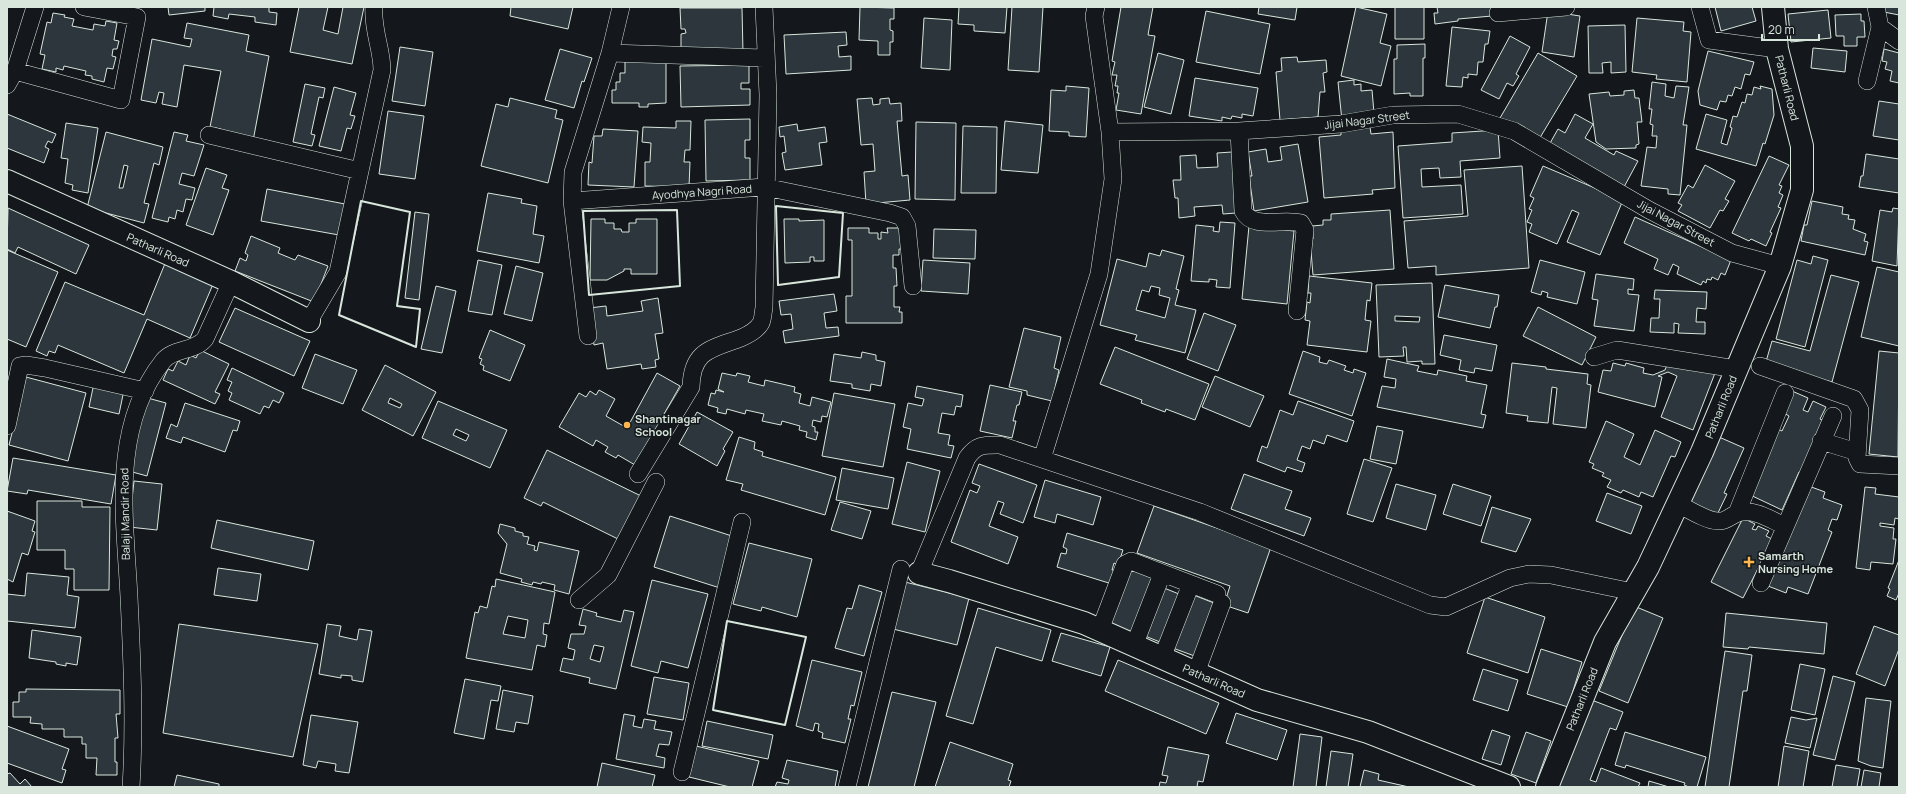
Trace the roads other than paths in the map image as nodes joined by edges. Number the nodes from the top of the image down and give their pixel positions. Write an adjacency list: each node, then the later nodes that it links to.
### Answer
1 (35, 7): 17 (street)
2 (84, 7): 17 (street)
3 (374, 7): 22 (street)
4 (621, 7): 15 (street)
5 (764, 7): 16 (street)
6 (1096, 7): 20 (street)
7 (1566, 7): 11 (street)
8 (1700, 7): 14 (street)
9 (1773, 7): 14 (street, Patharli Road)
10 (1876, 7): 12 (street)
11 (1498, 13)
12 (1880, 27): 13 (street); 18 (street)
13 (1899, 41)
14 (1777, 49): 26 (street, Patharli Road)
15 (610, 52): 16 (street); 25 (street)
16 (766, 58): 24 (street)
17 (11, 78)
18 (1867, 81)
19 (1240, 131): 20 (street, Jijai Nagar Street); 26 (street, Jijai Nagar Street); 29 (street)
20 (1110, 132): 41 (street)
21 (209, 135): 22 (street)
22 (360, 171): 30 (street)
23 (7, 181): 27 (street, Patharli Road)
24 (765, 188): 25 (street, Ayodhya Nagri Road); 28 (street); 43 (street, Ayodhya Nagri Road)
25 (572, 201): 31 (street)
26 (1780, 266): 34 (street, Patharli Road)
27 (231, 282): 30 (street, Patharli Road); 35 (street, Balaji Mandir Road)
28 (913, 286)
29 (1297, 311)
30 (309, 321)
31 (588, 336)
32 (1594, 357): 34 (street)
33 (1760, 366): 40 (street)
34 (1736, 370): 45 (street, Patharli Road)
35 (144, 391): 38 (street); 61 (street, Balaji Mandir Road)
36 (1785, 393): 46 (street)
37 (1833, 416): 39 (street)
38 (8, 421)
39 (1821, 441): 40 (street); 48 (street)
40 (1857, 452): 42 (street)
41 (1042, 459): 49 (street); 53 (street)
42 (1899, 466)
43 (638, 474)
44 (656, 482): 54 (street)
45 (1678, 504): 46 (street); 53 (street, Patharli Road)
46 (1737, 513): 48 (street)
47 (742, 522): 59 (street)
48 (1785, 526): 51 (street)
49 (910, 571): 55 (street, Patharli Road); 62 (street)
50 (1162, 574): 52 (street); 55 (street); 56 (street)
51 (1761, 583)
52 (1191, 584): 57 (street); 58 (street)
53 (1634, 592): 64 (street, Patharli Road)
54 (579, 600)
55 (1100, 630): 56 (street, Patharli Road)
56 (1134, 646): 57 (street, Patharli Road)
57 (1162, 658): 58 (street, Patharli Road)
58 (1196, 673): 60 (street, Patharli Road)
59 (682, 772)
60 (1483, 782): 63 (street, Patharli Road)
61 (131, 787)
62 (847, 787)
63 (1509, 787)
64 (1547, 787)

